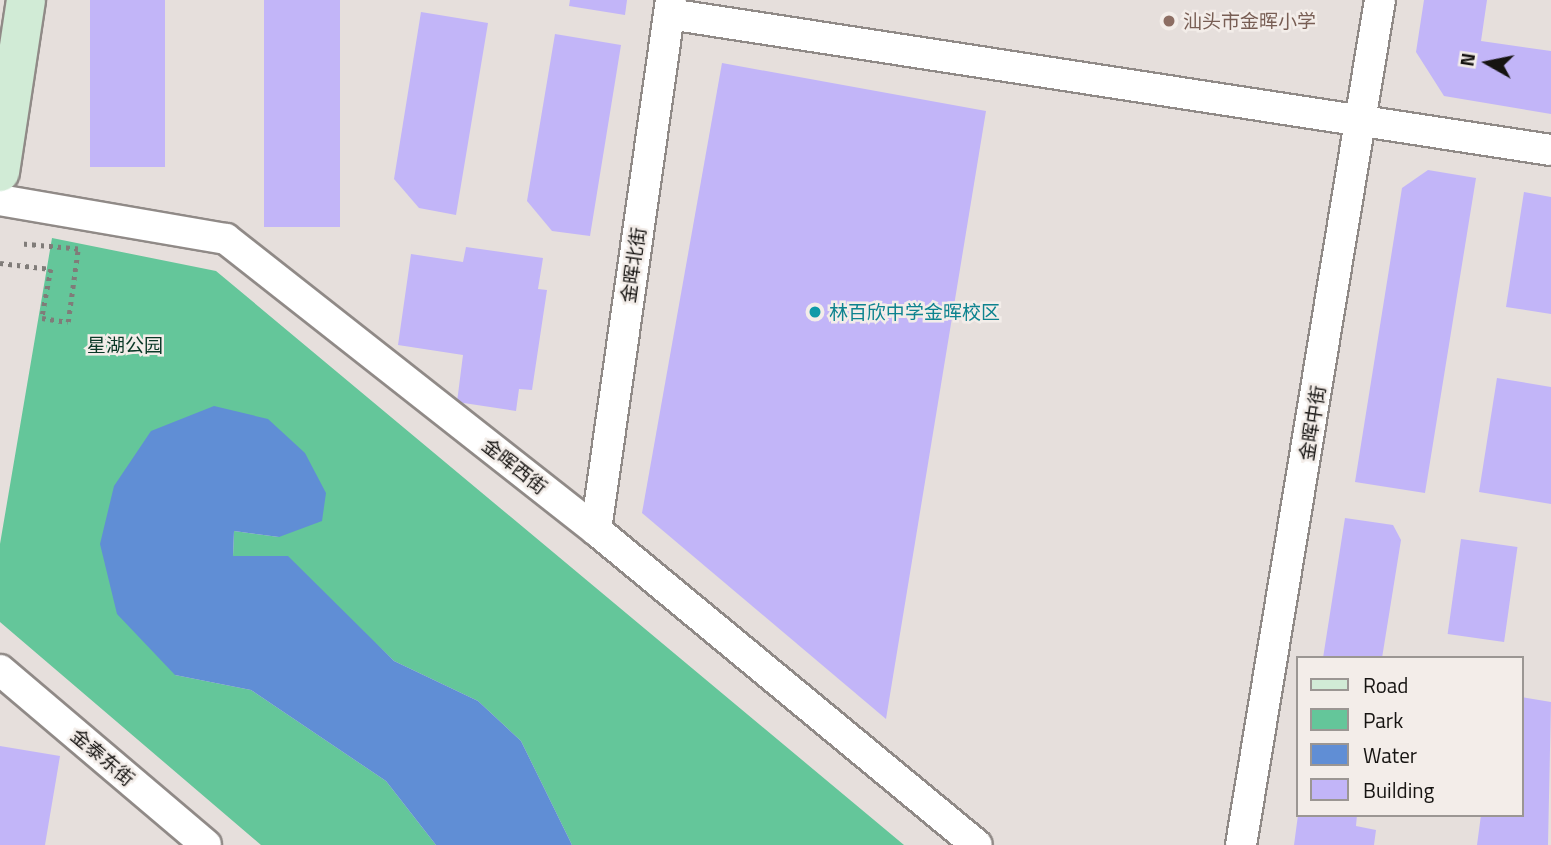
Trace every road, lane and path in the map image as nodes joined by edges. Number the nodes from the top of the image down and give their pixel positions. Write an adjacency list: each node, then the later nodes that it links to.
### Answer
1 (26, 0): 6 (street)
2 (1380, 0): 4 (street, 金晖中街)
3 (670, 7): 4 (street); 10 (street, 金晖北街)
4 (1362, 121): 5 (street); 14 (street, 金晖中街)
5 (1551, 150)
6 (0, 172)
7 (0, 200): 10 (street, 金晖西街)
8 (22, 244): 9 (path)
9 (0, 263)
10 (596, 530): 13 (street, 金晖西街)
11 (0, 670): 12 (street, 金泰东街)
12 (206, 845)
13 (977, 845)
14 (1241, 845)

